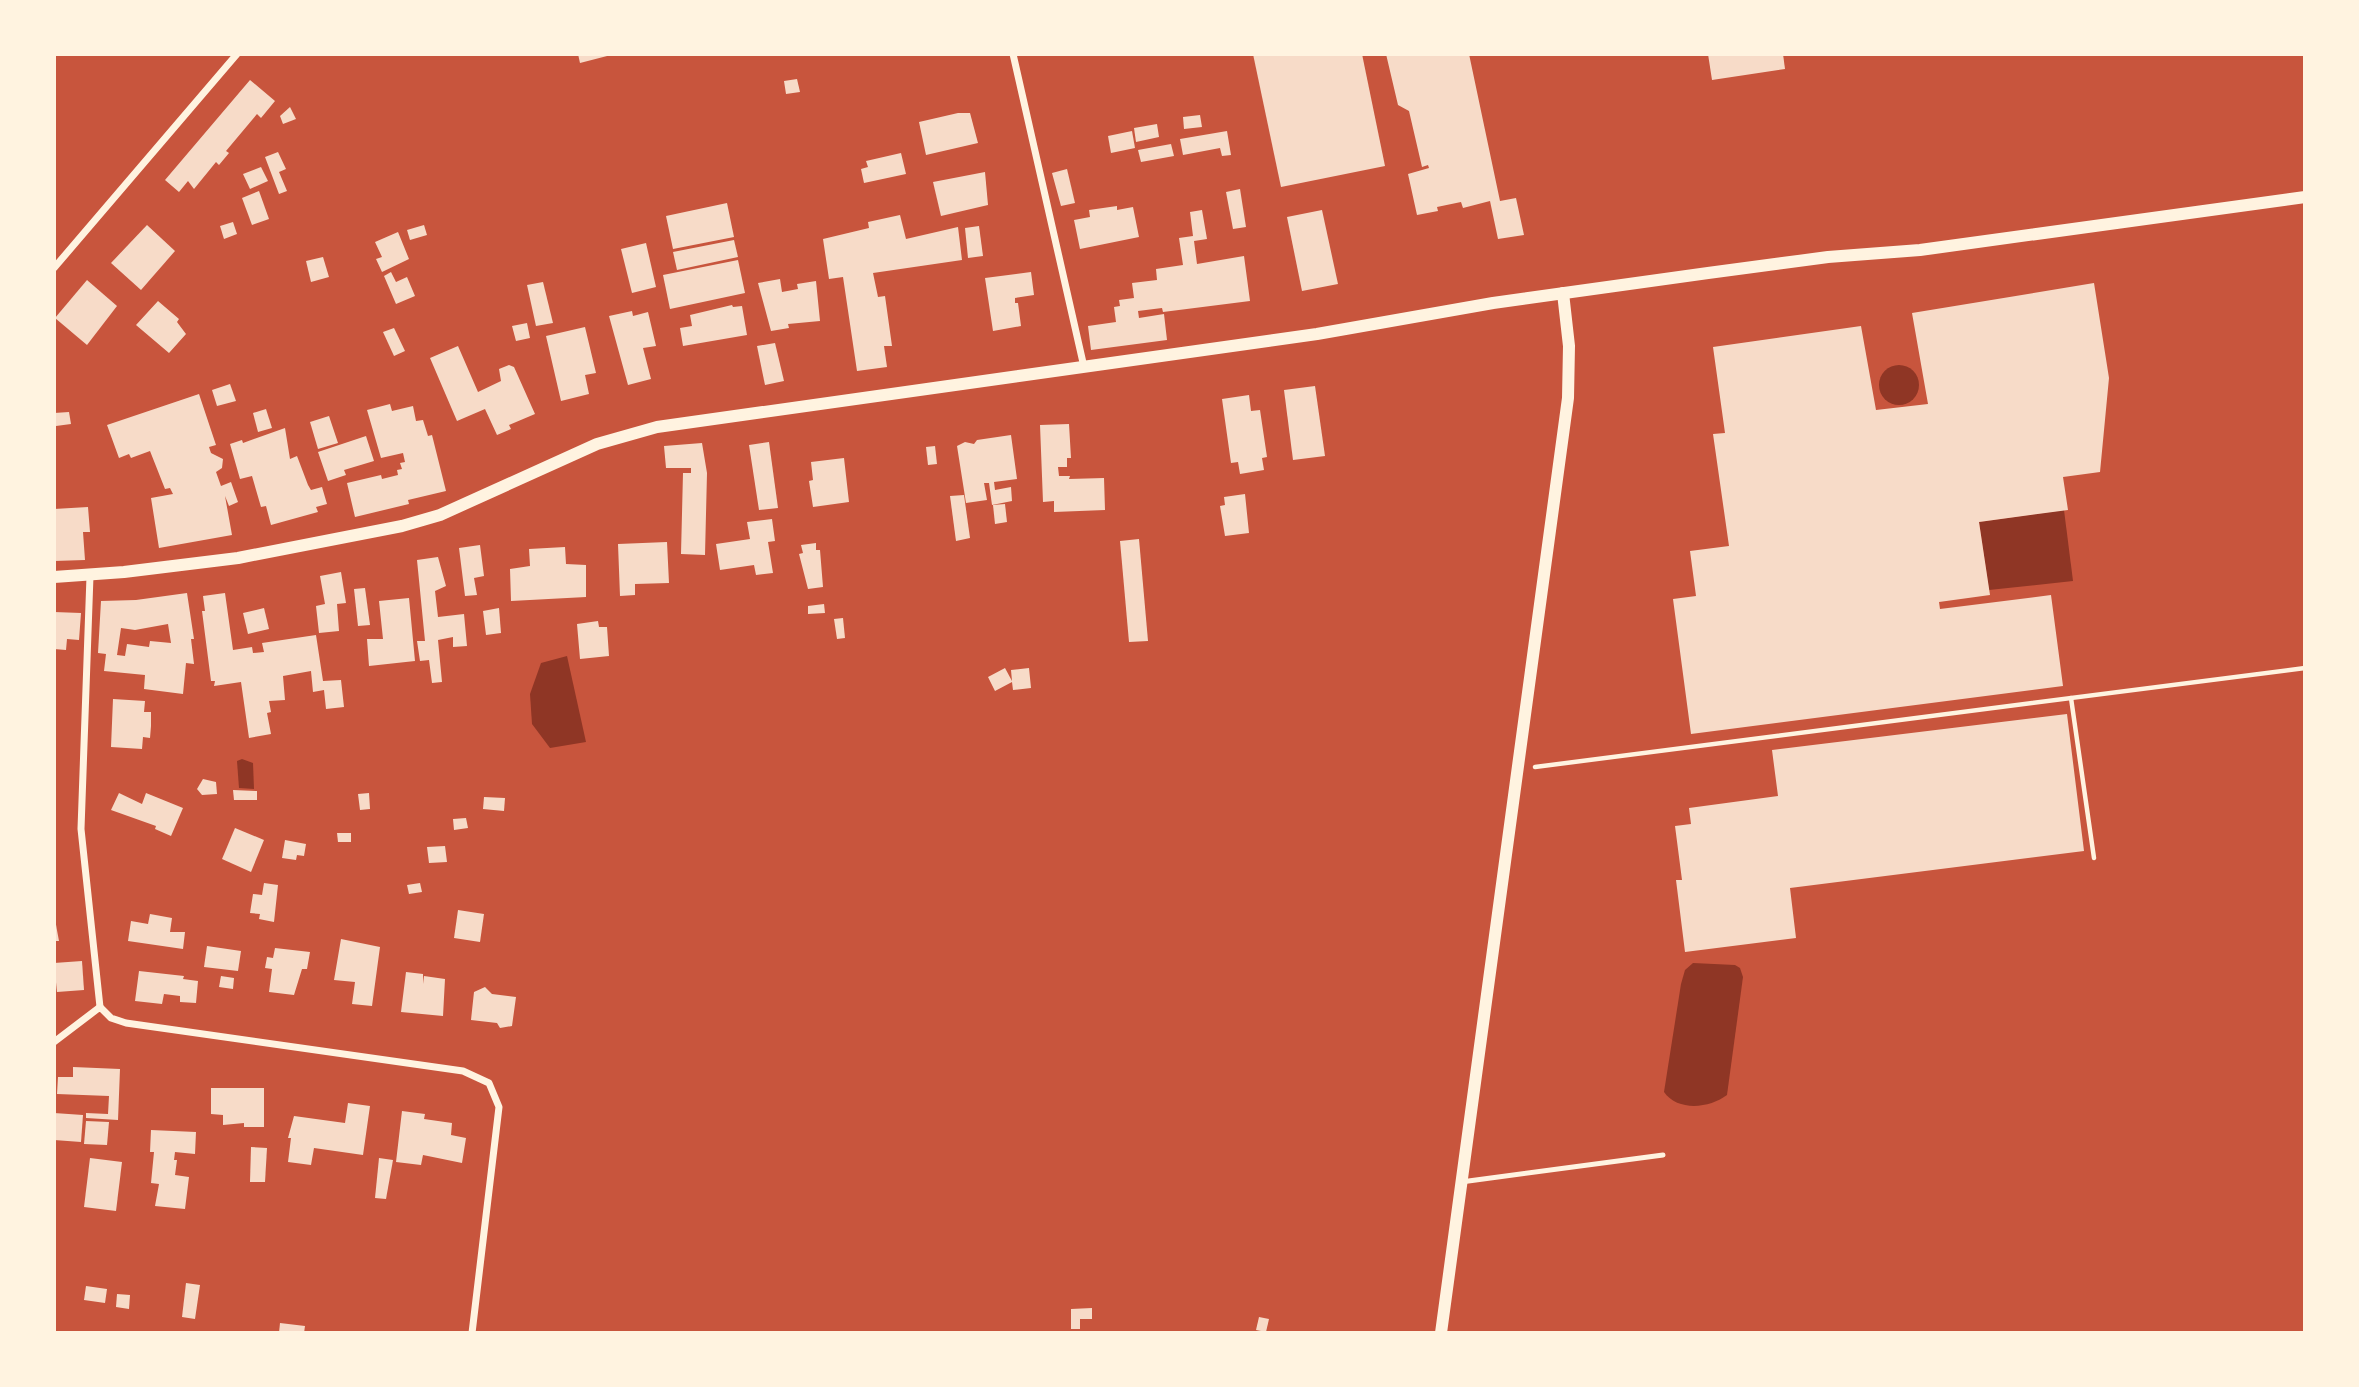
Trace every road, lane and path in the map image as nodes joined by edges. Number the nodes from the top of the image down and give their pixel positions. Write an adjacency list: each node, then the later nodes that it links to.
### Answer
1 (237, 54): 4 (street)
2 (1013, 54): 6 (street)
3 (2305, 197): 5 (street)
4 (54, 268)
5 (1563, 293): 6 (street); 11 (street)
6 (1084, 367): 7 (street)
7 (90, 576): 8 (street); 13 (street)
8 (54, 577)
9 (2305, 668): 10 (path)
10 (2071, 698): 11 (path); 12 (path)
11 (1517, 769): 16 (street)
12 (2094, 858)
13 (100, 1007): 14 (street); 17 (street)
14 (54, 1042)
15 (1662, 1155): 16 (lane)
16 (1461, 1182): 18 (street)
17 (471, 1333)
18 (1441, 1333)

